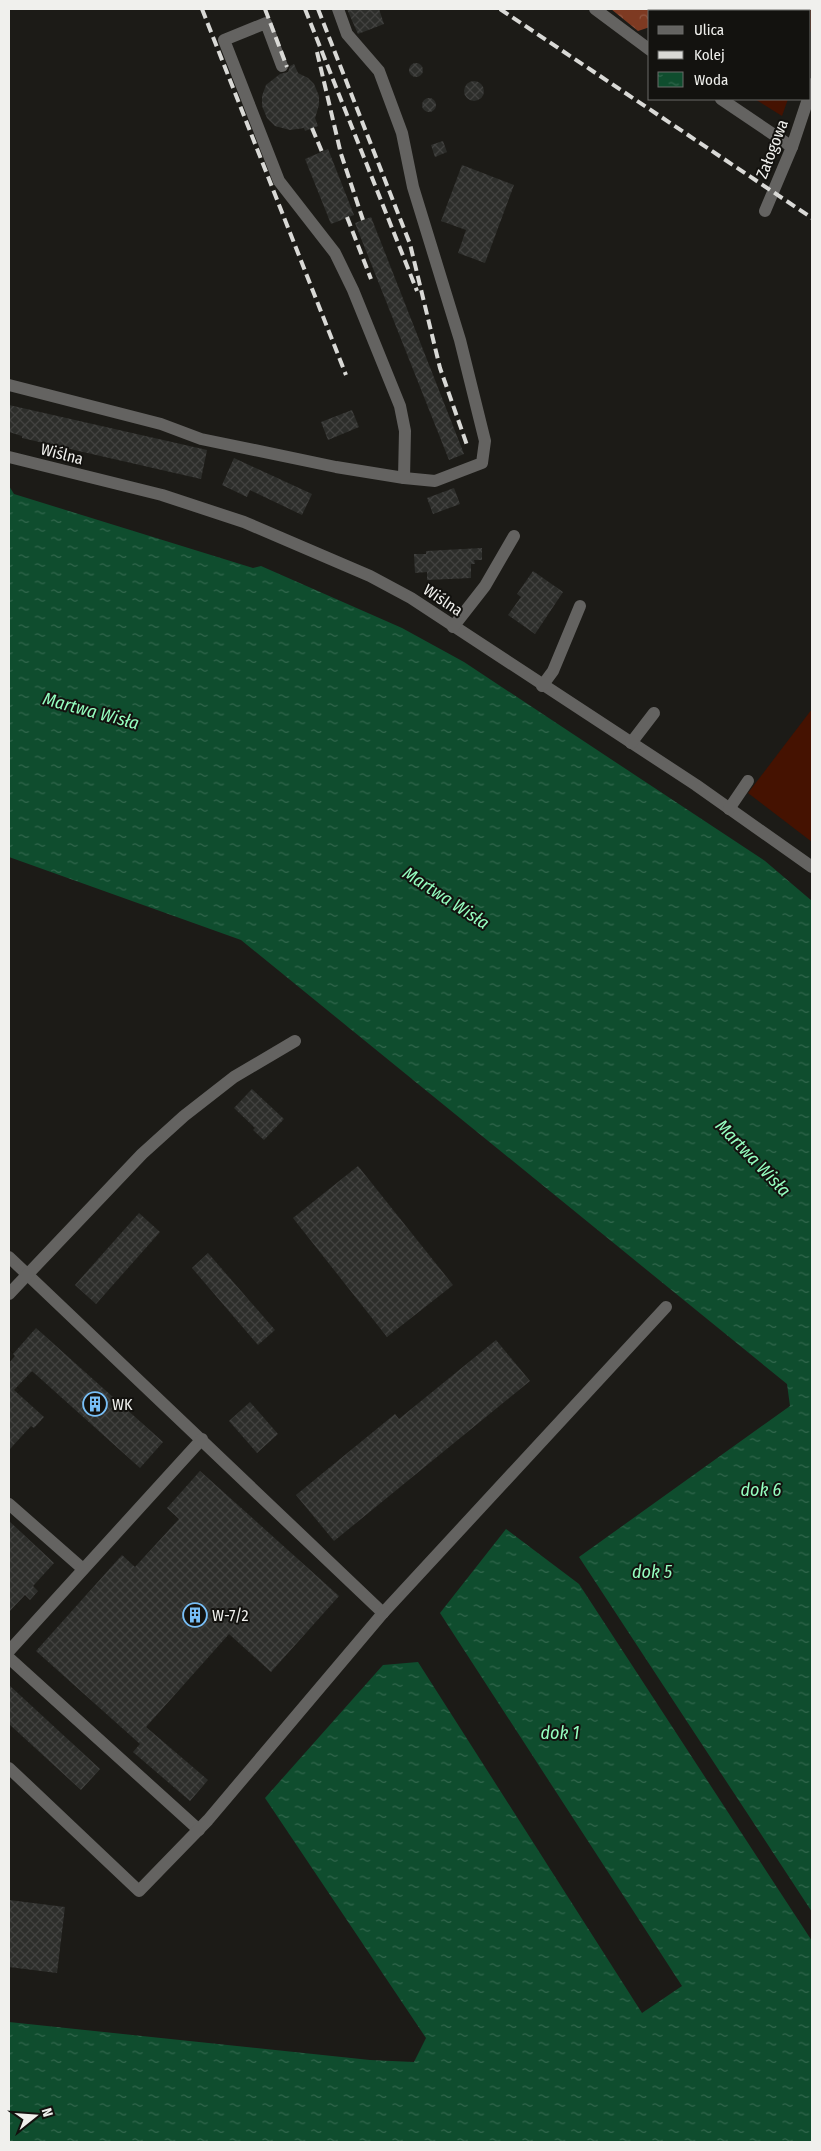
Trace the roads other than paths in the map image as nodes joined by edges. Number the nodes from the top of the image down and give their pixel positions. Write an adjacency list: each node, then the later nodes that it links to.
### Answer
1 (338, 9): 11 (street)
2 (595, 9): 3 (street)
3 (648, 49)
4 (282, 66): 11 (street)
5 (722, 100): 7 (street)
6 (808, 100): 7 (street, Załogowa)
7 (792, 147): 8 (street, Załogowa)
8 (765, 211)
9 (9, 385): 11 (street)
10 (9, 457): 14 (street, Wiślna)
11 (404, 478)
12 (514, 536): 14 (street)
13 (580, 606): 15 (street)
14 (454, 626): 15 (street, Wiślna)
15 (542, 686): 17 (street, Wiślna)
16 (654, 713): 17 (street)
17 (630, 743): 19 (street, Wiślna)
18 (748, 781): 19 (street)
19 (729, 809): 20 (street, Wiślna)
20 (812, 867)
21 (295, 1041): 23 (street)
22 (9, 1257): 23 (street)
23 (26, 1273): 24 (street); 26 (street)
24 (9, 1294)
25 (666, 1307): 29 (street)
26 (202, 1439): 28 (street); 29 (street)
27 (9, 1504): 28 (street)
28 (83, 1569): 30 (street)
29 (382, 1613): 33 (street)
30 (9, 1651)
31 (9, 1658): 33 (street)
32 (9, 1768): 33 (street)
33 (199, 1830)

